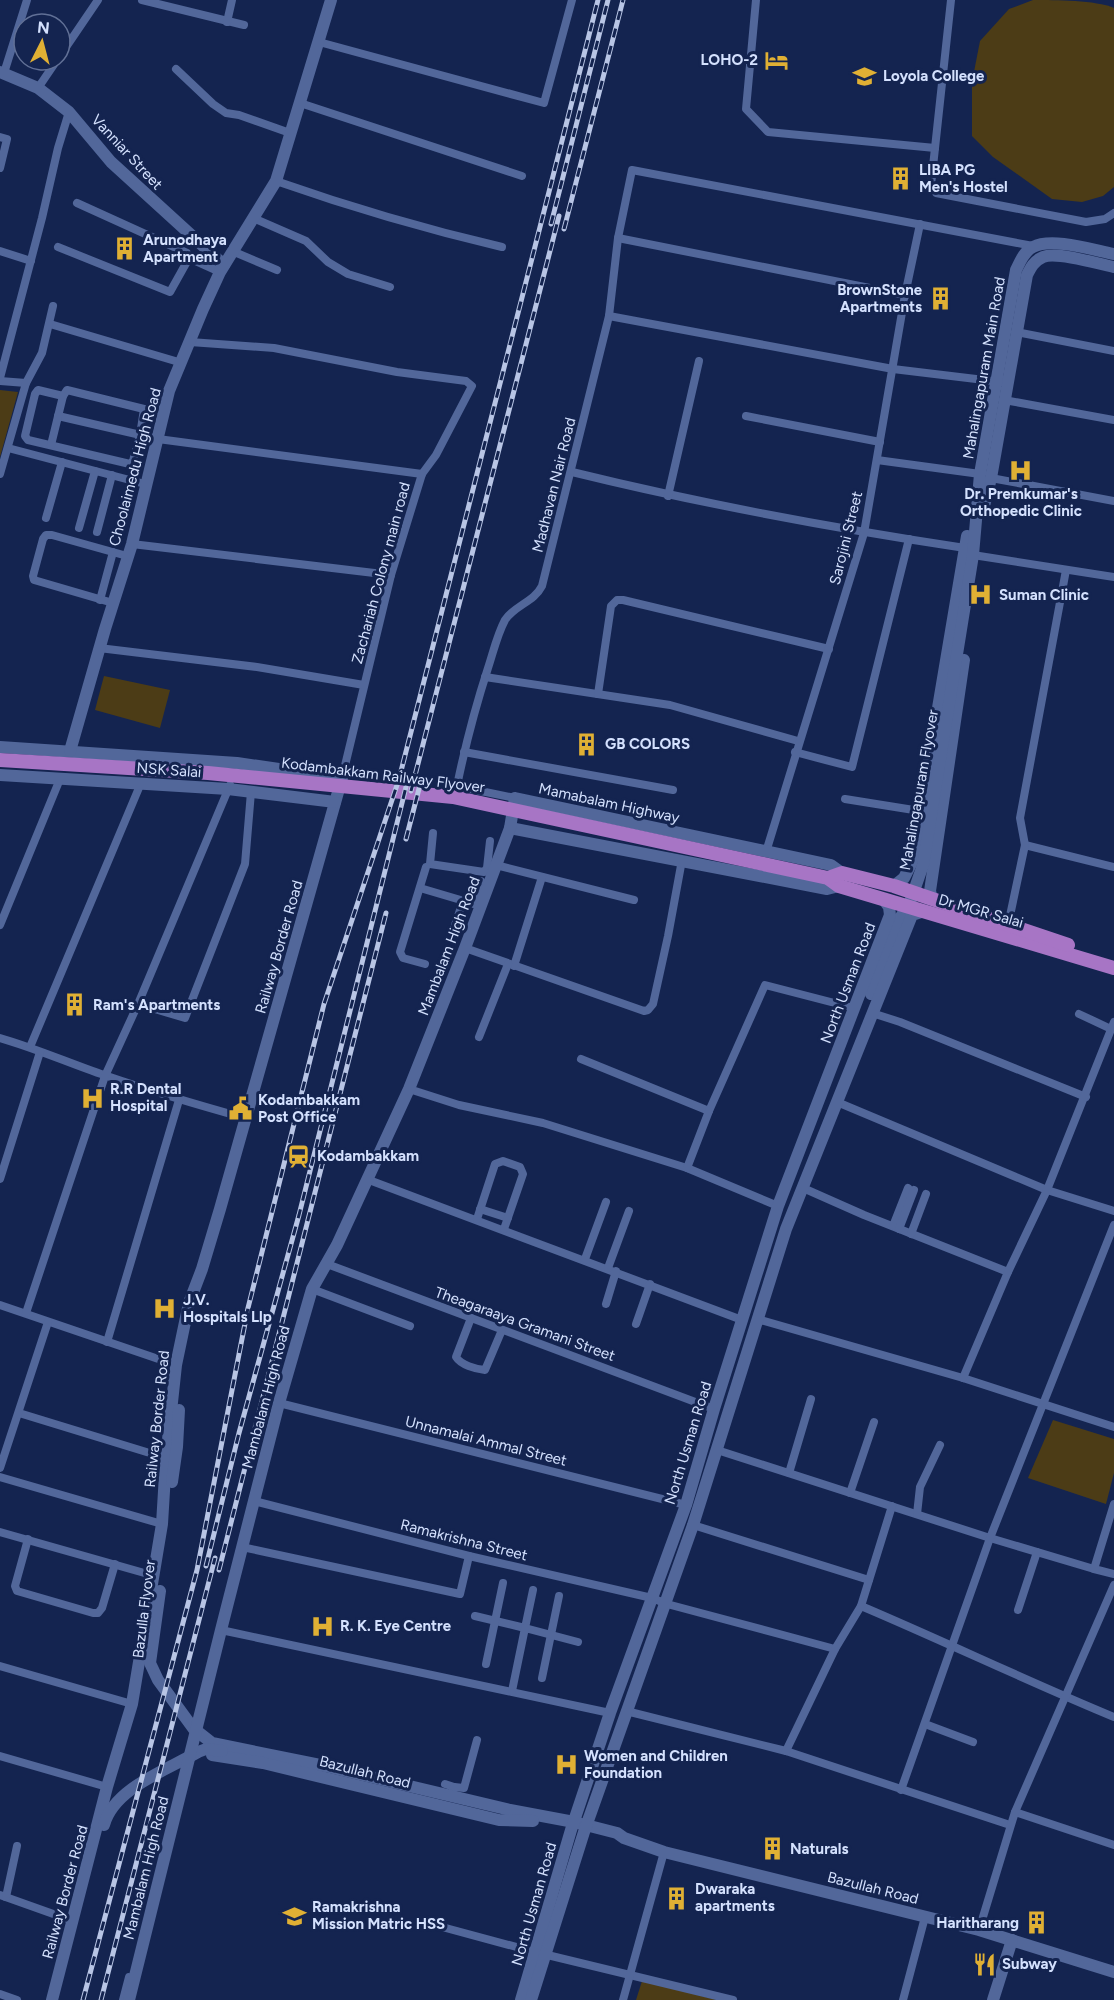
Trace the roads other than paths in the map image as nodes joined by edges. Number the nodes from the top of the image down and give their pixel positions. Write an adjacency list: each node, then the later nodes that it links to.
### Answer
1 (27, 0): 15 (street)
2 (98, 0): 11 (street)
3 (142, 0): 9 (street)
4 (232, 0): 9 (street)
5 (331, 0): 12 (street, Choolaimedu High Road)
6 (572, 0): 12 (street)
7 (756, 0): 21 (street)
8 (951, 0): 21 (street)
9 (227, 22): 10 (street)
10 (244, 25)
11 (72, 38)
12 (319, 42): 17 (street, Choolaimedu High Road)
13 (176, 69): 19 (street)
14 (49, 72): 16 (street)
15 (2, 73): 16 (street, Vanniar Street)
16 (38, 88): 18 (street, Vanniar Street)
17 (300, 103): 19 (street, Choolaimedu High Road); 23 (street)
18 (69, 112): 37 (street); 39 (street, Vanniar Street)
19 (290, 133): 24 (street, Choolaimedu High Road)
20 (0, 137): 22 (street)
21 (935, 148): 26 (street)
22 (0, 168)
23 (522, 176)
24 (276, 181): 27 (street, Choolaimedu High Road); 32 (street)
25 (77, 203): 36 (street)
26 (1114, 213)
27 (253, 218): 34 (street, Choolaimedu High Road); 41 (street)
28 (920, 224): 29 (street, Madhavan Nair Road); 30 (street); 42 (street, Sarojini Street)
29 (618, 238): 42 (street); 44 (street, Madhavan Nair Road)
30 (1033, 246): 35 (street); 53 (street, Mahalingapuram Main Road)
31 (57, 247): 36 (street)
32 (502, 247)
33 (0, 251): 37 (street)
34 (232, 251): 39 (street, Choolaimedu High Road); 40 (street)
35 (1114, 254)
36 (189, 258): 39 (street)
37 (31, 261): 52 (street)
38 (1114, 267): 46 (street, Mahalingapuram Main Road)
39 (222, 269): 47 (street, Choolaimedu High Road)
40 (277, 270)
41 (390, 287)
42 (904, 295): 51 (street, Sarojini Street)
43 (54, 306): 45 (street)
44 (609, 316): 51 (street); 70 (street, Madhavan Nair Road)
45 (50, 324): 50 (street); 54 (street)
46 (1016, 332): 48 (street); 53 (street, Mahalingapuram Main Road)
47 (190, 342): 50 (street, Choolaimedu High Road); 72 (street, Zachariah Colony main road)
48 (1114, 351)
49 (699, 361): 76 (street)
50 (182, 363): 63 (street, Choolaimedu High Road)
51 (893, 369): 53 (street); 64 (street, Sarojini Street)
52 (0, 380): 54 (street)
53 (1002, 382): 56 (street, Mahalingapuram Main Road); 74 (street, Mahalingapuram Main Road)
54 (26, 383): 57 (street)
55 (63, 396): 58 (street); 59 (street); 62 (street)
56 (1004, 400): 61 (street); 74 (street, Mahalingapuram Main Road)
57 (19, 409): 58 (street); 66 (street)
58 (31, 412): 65 (street)
59 (58, 416): 62 (street); 65 (street)
60 (746, 417): 64 (street)
61 (1114, 420)
62 (140, 435): 63 (street); 65 (street)
63 (158, 440): 72 (street); 75 (street, Choolaimedu High Road)
64 (879, 442): 67 (street, Sarojini Street)
65 (51, 445)
66 (8, 448): 68 (street); 71 (street)
67 (877, 460): 74 (street); 81 (street, Sarojini Street)
68 (62, 462): 69 (street); 78 (street)
69 (94, 471): 73 (street); 79 (street)
70 (572, 472): 76 (street); 95 (street, Madhavan Nair Road)
71 (0, 474)
72 (422, 474): 88 (street, Zachariah Colony main road)
73 (112, 475): 75 (street); 80 (street)
74 (986, 476): 77 (street); 84 (street, Mahalingapuram Main Road)
75 (145, 484): 83 (street, Choolaimedu High Road)
76 (668, 496): 81 (street)
77 (1114, 501)
78 (46, 518)
79 (79, 528)
80 (97, 532)
81 (864, 532): 82 (street); 94 (street, Sarojini Street)
82 (909, 539): 84 (street); 102 (street)
83 (132, 544): 86 (street, Choolaimedu High Road); 88 (street)
84 (970, 550): 87 (street); 91 (street, Mahalingapuram Main Road); 116 (street)
85 (113, 552): 86 (street); 90 (street); 90 (street)
86 (127, 556): 92 (street, Choolaimedu High Road)
87 (1066, 570): 89 (street); 122 (street)
88 (392, 575): 96 (street, Zachariah Colony main road)
89 (1114, 577)
90 (100, 600): 92 (street)
91 (965, 600): 134 (street); 170 (street, Mahalingapuram Flyover)
92 (113, 603): 93 (street, Choolaimedu High Road)
93 (99, 648): 96 (street); 100 (street, Choolaimedu High Road)
94 (829, 649): 97 (street); 98 (street, Sarojini Street)
95 (485, 677): 97 (street); 101 (street, Madhavan Nair Road)
96 (364, 685): 106 (street, Zachariah Colony main road)
97 (598, 694): 98 (street)
98 (798, 741): 102 (street, Sarojini Street)
99 (0, 747): 100 (street)
100 (70, 751): 104 (street)
101 (464, 752): 110 (street); 112 (street, Madhavan Nair Road)
102 (795, 752): 124 (street, Sarojini Street)
103 (0, 760): 130 (main road, Kodambakkam Railway Flyover)
104 (237, 764): 106 (street); 109 (street)
105 (0, 775): 107 (street, NSK Salai)
106 (342, 778): 114 (street, Railway Border Road)
107 (60, 779): 108 (street, NSK Salai); 140 (street)
108 (141, 783): 109 (street, NSK Salai); 157 (street)
109 (228, 789): 111 (street, NSK Salai); 150 (street)
110 (673, 790)
111 (251, 792): 114 (street, NSK Salai); 150 (street)
112 (515, 798): 115 (street, Mamabalam Highway); 118 (street, Mamabalam Highway)
113 (845, 799): 116 (street)
114 (335, 802): 166 (street, Railway Border Road)
115 (563, 808): 117 (street, Mamabalam Highway); 120 (street)
116 (920, 810): 132 (street)
117 (612, 819): 123 (street); 124 (street, Mamabalam Highway)
118 (510, 828): 120 (street); 125 (street, Mambalam High Road)
119 (433, 833): 125 (street)
120 (558, 837): 123 (street)
121 (490, 841): 125 (street)
122 (1025, 845): 128 (street); 141 (street)
123 (608, 846): 126 (street)
124 (766, 852): 130 (street, Mamabalam Highway)
125 (495, 857): 129 (street); 138 (street, Mambalam High Road)
126 (682, 860): 130 (street); 148 (street)
127 (426, 867): 133 (street)
128 (1114, 867)
129 (542, 877): 135 (street); 148 (street)
130 (833, 879): 132 (main road, Dr MGR Salai); 136 (main road, Dr MGR Salai)
131 (481, 881): 138 (street)
132 (894, 886): 134 (main road, Dr MGR Salai)
133 (420, 888): 137 (street); 147 (street)
134 (932, 899): 141 (main road, Dr MGR Salai)
135 (634, 900)
136 (884, 900): 139 (main road, Dr MGR Salai); 143 (street, North Usman Road)
137 (463, 901): 138 (street); 142 (street)
138 (477, 905): 145 (street, Mambalam High Road)
139 (924, 911): 144 (street, North Usman Road); 149 (main road, Dr MGR Salai)
140 (0, 925)
141 (1008, 925): 146 (main road, Dr MGR Salai)
142 (453, 931)
143 (882, 936): 144 (street); 151 (street, North Usman Road)
144 (900, 943): 152 (street, North Usman Road)
145 (465, 948): 148 (street); 161 (street, Mambalam High Road)
146 (1114, 960)
147 (425, 964)
148 (511, 965): 155 (street)
149 (1114, 968)
150 (138, 1004): 160 (street)
151 (854, 1008): 165 (street); 170 (street, North Usman Road)
152 (872, 1013): 162 (street); 164 (street, North Usman Road)
153 (1079, 1014): 154 (street)
154 (1113, 1025): 162 (street)
155 (479, 1037)
156 (0, 1038): 157 (street)
157 (30, 1047): 158 (street)
158 (40, 1052): 160 (street); 168 (street)
159 (581, 1059): 165 (street)
160 (105, 1076): 163 (street); 194 (street)
161 (409, 1089): 167 (street); 169 (street, Mambalam High Road)
162 (1086, 1096): 172 (street)
163 (179, 1100): 166 (street); 202 (street)
164 (837, 1102): 170 (street, North Usman Road); 172 (street)
165 (709, 1111): 167 (street)
166 (245, 1118): 187 (street, Railway Border Road)
167 (687, 1168): 175 (street)
168 (0, 1179)
169 (369, 1180): 180 (street); 186 (street, Mambalam High Road)
170 (797, 1182): 175 (street, North Usman Road); 182 (street); 196 (street, North Usman Road)
171 (911, 1189): 182 (street)
172 (1047, 1190): 178 (street); 189 (street)
173 (926, 1194): 184 (street)
174 (606, 1202): 185 (street)
175 (778, 1206): 197 (street, North Usman Road)
176 (480, 1209): 179 (street); 179 (street); 180 (street)
177 (629, 1210): 188 (street)
178 (1114, 1211)
179 (508, 1218): 183 (street)
180 (477, 1220): 183 (street)
181 (1114, 1225): 207 (street)
182 (896, 1228): 184 (street)
183 (504, 1230): 185 (street)
184 (911, 1234): 189 (street)
185 (585, 1259): 188 (street)
186 (327, 1264): 191 (street, Mambalam High Road); 195 (street, Theagaraaya Gramani Street)
187 (202, 1269): 203 (street, Railway Border Road); 275 (street, Bazulla Flyover)
188 (612, 1270): 190 (street); 192 (street)
189 (1008, 1272): 204 (street)
190 (650, 1284): 197 (street); 199 (street)
191 (312, 1289): 200 (street); 206 (street, Mambalam High Road)
192 (606, 1304)
193 (0, 1305): 194 (street)
194 (26, 1313): 198 (street)
195 (471, 1318): 201 (street, Theagaraaya Gramani Street); 201 (street)
196 (757, 1319): 204 (street); 213 (street, North Usman Road)
197 (742, 1320): 208 (street, North Usman Road)
198 (48, 1322): 202 (street); 209 (street)
199 (636, 1324)
200 (410, 1326)
201 (502, 1329): 208 (street, Theagaraaya Gramani Street)
202 (107, 1342): 203 (street)
203 (176, 1365): 214 (street, Railway Border Road)
204 (963, 1378): 207 (street)
205 (811, 1399): 216 (street)
206 (279, 1402): 219 (street, Mambalam High Road); 221 (street, Unnamalai Ammal Street)
207 (1044, 1405): 211 (street); 227 (street)
208 (714, 1408): 221 (street, North Usman Road)
209 (19, 1413): 214 (street); 215 (street)
210 (874, 1422): 218 (street)
211 (1114, 1427)
212 (940, 1445): 223 (street)
213 (717, 1450): 216 (street); 225 (street, North Usman Road)
214 (166, 1458): 224 (street, Railway Border Road)
215 (0, 1468)
216 (789, 1473): 218 (street)
217 (0, 1478): 224 (street)
218 (850, 1493): 222 (street)
219 (254, 1501): 229 (street, Mambalam High Road); 231 (street, Ramakrishna Street)
220 (1114, 1504): 233 (street)
221 (686, 1505): 241 (street, North Usman Road)
222 (892, 1506): 223 (street); 236 (street)
223 (917, 1514): 227 (street)
224 (162, 1524): 235 (street, Railway Border Road)
225 (693, 1525): 236 (street); 242 (street, North Usman Road)
226 (0, 1532): 228 (street)
227 (990, 1538): 230 (street); 251 (street)
228 (28, 1539): 232 (street); 232 (street)
229 (242, 1547): 231 (street); 248 (street, Mambalam High Road)
230 (1037, 1552): 233 (street); 244 (street)
231 (469, 1556): 241 (street, Ramakrishna Street)
232 (115, 1564): 235 (street)
233 (1094, 1569): 234 (street)
234 (1114, 1574)
235 (154, 1576): 258 (street, Railway Border Road)
236 (869, 1580): 243 (street)
237 (503, 1583): 246 (street)
238 (1114, 1585): 257 (street)
239 (533, 1590): 247 (street)
240 (559, 1596): 249 (street)
241 (652, 1598): 242 (street, Ramakrishna Street); 260 (street, North Usman Road)
242 (667, 1605): 252 (street, Ramakrishna Street); 259 (street, North Usman Road)
243 (861, 1606): 251 (street); 252 (street)
244 (1018, 1610)
245 (475, 1616): 246 (street)
246 (496, 1621): 247 (street); 253 (street)
247 (525, 1628): 249 (street); 256 (street)
248 (221, 1630): 256 (street); 263 (street, Mambalam High Road)
249 (550, 1636): 250 (street); 255 (street)
250 (578, 1642)
251 (951, 1645): 257 (street); 262 (street)
252 (835, 1649): 267 (street)
253 (486, 1664)
254 (0, 1666): 258 (street)
255 (542, 1678)
256 (512, 1691): 260 (street)
257 (1064, 1697): 261 (street); 274 (street)
258 (132, 1704): 271 (street, Railway Border Road)
259 (626, 1711): 267 (street); 279 (street, North Usman Road)
260 (610, 1713): 278 (street, North Usman Road)
261 (1114, 1717)
262 (925, 1724): 266 (street); 273 (street)
263 (195, 1733): 264 (street); 268 (street, Mambalam High Road)
264 (211, 1737): 269 (street); 272 (street)
265 (477, 1740): 272 (street)
266 (973, 1742)
267 (786, 1751): 273 (street)
268 (189, 1754): 269 (street, Bazullah Road); 290 (street, Mambalam High Road)
269 (211, 1755): 276 (street, Bazullah Road)
270 (0, 1756): 271 (street)
271 (107, 1787): 285 (street, Railway Border Road)
272 (451, 1788): 276 (street)
273 (901, 1790): 277 (street)
274 (1015, 1812): 277 (street); 280 (street)
275 (509, 1813): 276 (street, Bazullah Road); 296 (street)
276 (536, 1818): 278 (street, Bazullah Road)
277 (1010, 1825): 287 (street)
278 (572, 1826): 279 (street, Bazullah Road); 289 (street, North Usman Road)
279 (586, 1829): 282 (street, Bazullah Road); 289 (street, North Usman Road)
280 (1114, 1845)
281 (17, 1846): 283 (street)
282 (664, 1852): 284 (street, Bazullah Road); 292 (street)
283 (3, 1896): 285 (street)
284 (925, 1917): 287 (street, Bazullah Road); 303 (street)
285 (72, 1921): 295 (street, Railway Border Road)
286 (431, 1924): 289 (street)
287 (979, 1930): 288 (street, Bazullah Road)
288 (1012, 1940): 291 (street, Bazullah Road); 304 (street)
289 (540, 1952): 292 (street); 299 (street, North Usman Road); 300 (street, North Usman Road)
290 (137, 1967): 297 (street); 298 (street, Mambalam High Road)
291 (1114, 1972)
292 (631, 1975): 301 (street); 302 (street)
293 (0, 1994): 294 (street)
294 (17, 2000)
295 (52, 2000)
296 (58, 2000)
297 (123, 2000)
298 (129, 2000)
299 (521, 2000)
300 (531, 2000)
301 (623, 2000)
302 (733, 2000)
303 (903, 2000)
304 (993, 2000)

